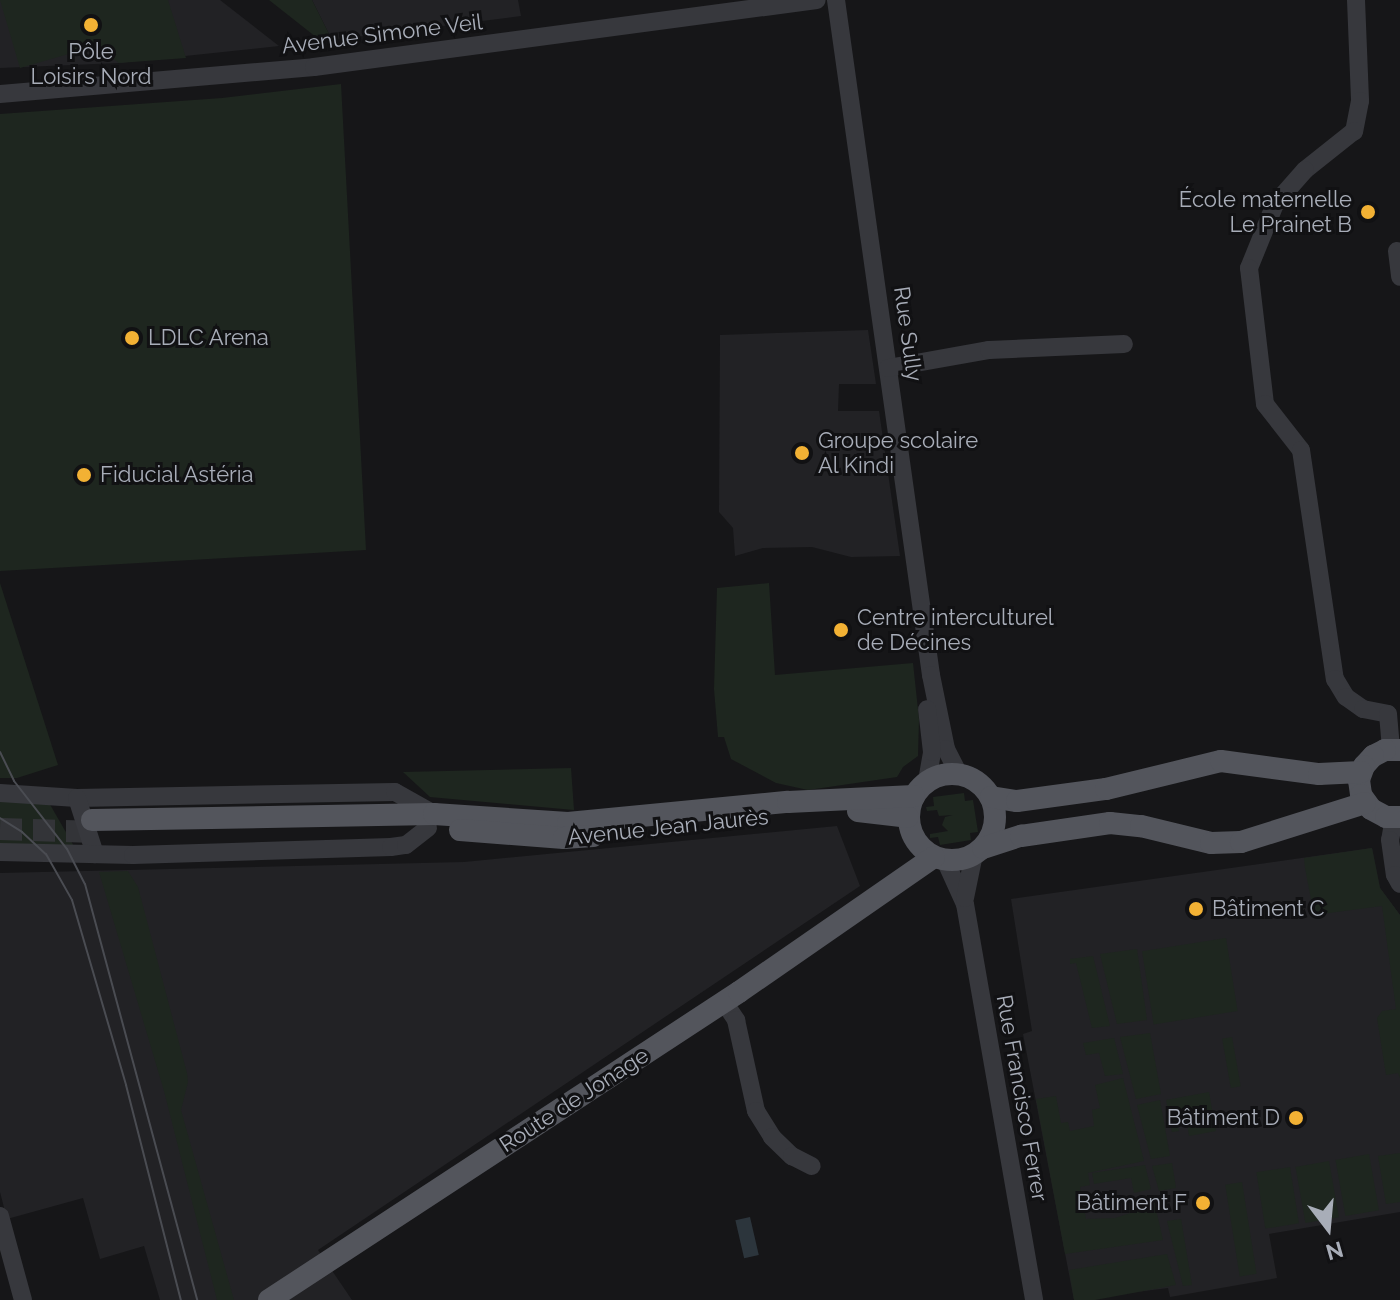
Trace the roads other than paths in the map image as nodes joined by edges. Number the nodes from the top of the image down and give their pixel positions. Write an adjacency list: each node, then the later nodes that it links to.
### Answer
1 (817, 0): 4 (street, Avenue Simone Veil)
2 (836, 0): 8 (street, Rue Sully)
3 (1356, 0): 10 (street)
4 (0, 94)
5 (1397, 251): 6 (street)
6 (1400, 277)
7 (1124, 344): 8 (street)
8 (888, 368): 9 (street, Rue Sully)
9 (931, 675): 13 (street, Rue Sully); 18 (street, Rue Sully)
10 (1394, 712): 11 (street)
11 (1396, 749): 12 (main road)
12 (1361, 772): 15 (main road); 17 (main road)
13 (959, 774): 15 (main road); 18 (main road)
14 (0, 793): 16 (street, Avenue Jean Jaurès)
15 (991, 797): 22 (main road)
16 (77, 798): 20 (street, Avenue Jean Jaurès); 21 (street)
17 (1365, 803): 19 (main road); 22 (main road)
18 (915, 808): 20 (main road, Avenue Jean Jaurès); 24 (main road); 26 (main road, Route de Jonage)
19 (1397, 818): 25 (street)
20 (431, 821): 21 (main road, Avenue Jean Jaurès); 21 (street, Avenue Jean Jaurès)
21 (94, 835): 23 (street, Avenue Jean Jaurès)
22 (979, 851): 24 (main road); 27 (street, Rue Francisco Ferrer)
23 (0, 852)
24 (939, 858): 26 (main road, Route de Jonage); 27 (street, Rue Francisco Ferrer)
25 (1400, 884)
26 (876, 896): 28 (main road, Route de Jonage)
27 (965, 904): 33 (street, Rue Francisco Ferrer)
28 (724, 1002): 29 (street); 32 (main road, Route de Jonage)
29 (812, 1166)
30 (0, 1216): 31 (street)
31 (23, 1300)
32 (269, 1300)
33 (1034, 1300)

